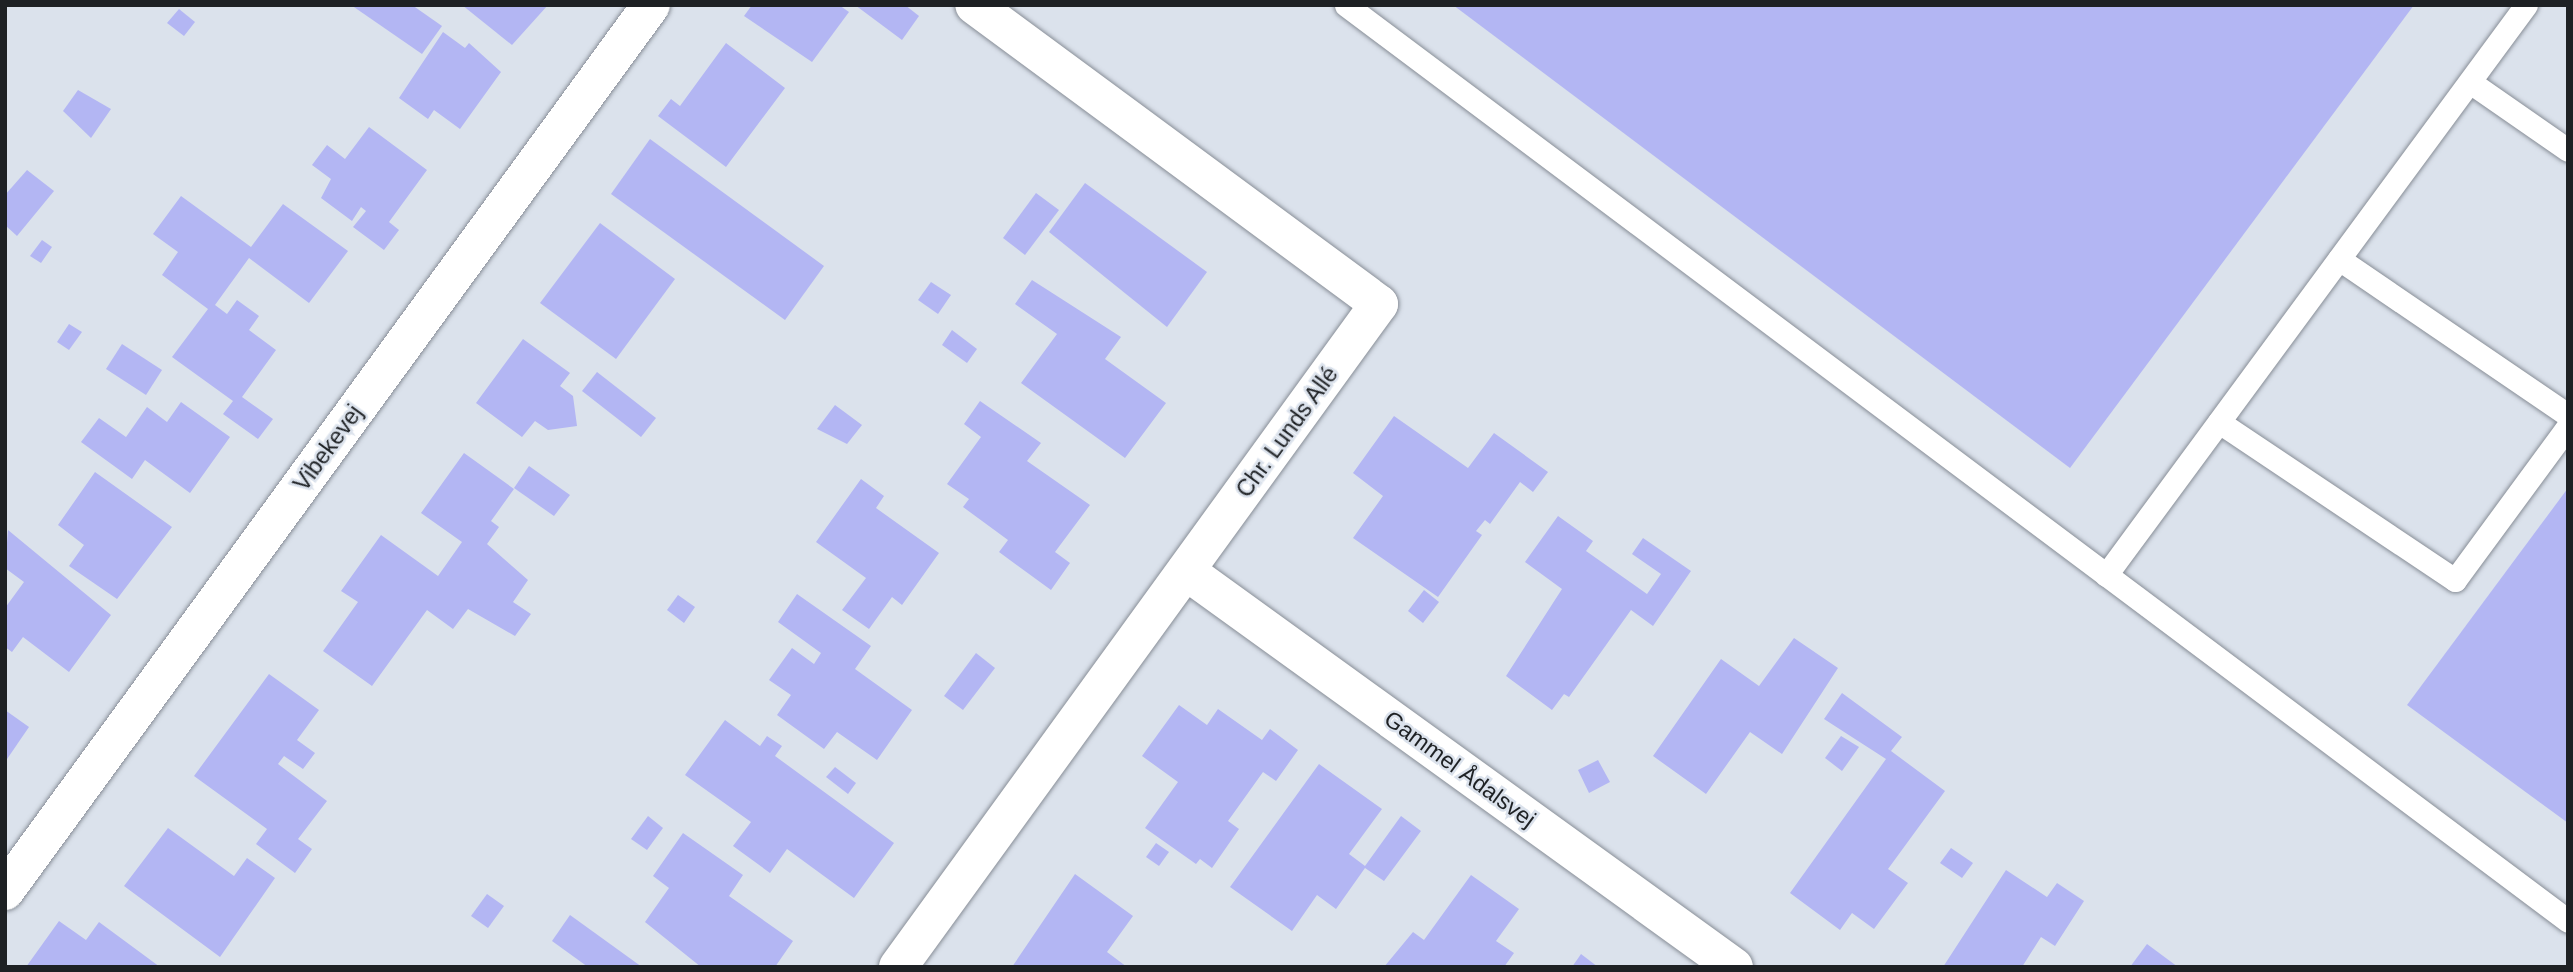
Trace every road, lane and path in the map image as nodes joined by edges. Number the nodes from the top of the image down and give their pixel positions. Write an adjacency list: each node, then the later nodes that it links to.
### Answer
1 (651, 5): 13 (street, Vibekevej)
2 (974, 5): 11 (street, Chr. Lunds Allé)
3 (1346, 5): 12 (lane)
4 (2526, 5): 5 (lane)
5 (2470, 82): 6 (lane); 7 (lane)
6 (2568, 150)
7 (2339, 259): 8 (lane); 9 (lane)
8 (2568, 415)
9 (2219, 422): 10 (lane); 12 (lane)
10 (2568, 426)
11 (1186, 571): 15 (street, Chr. Lunds Allé); 16 (street, Gammel Ådalsvej)
12 (2106, 575): 14 (lane)
13 (5, 891)
14 (2568, 921)
15 (898, 967)
16 (1734, 967)

